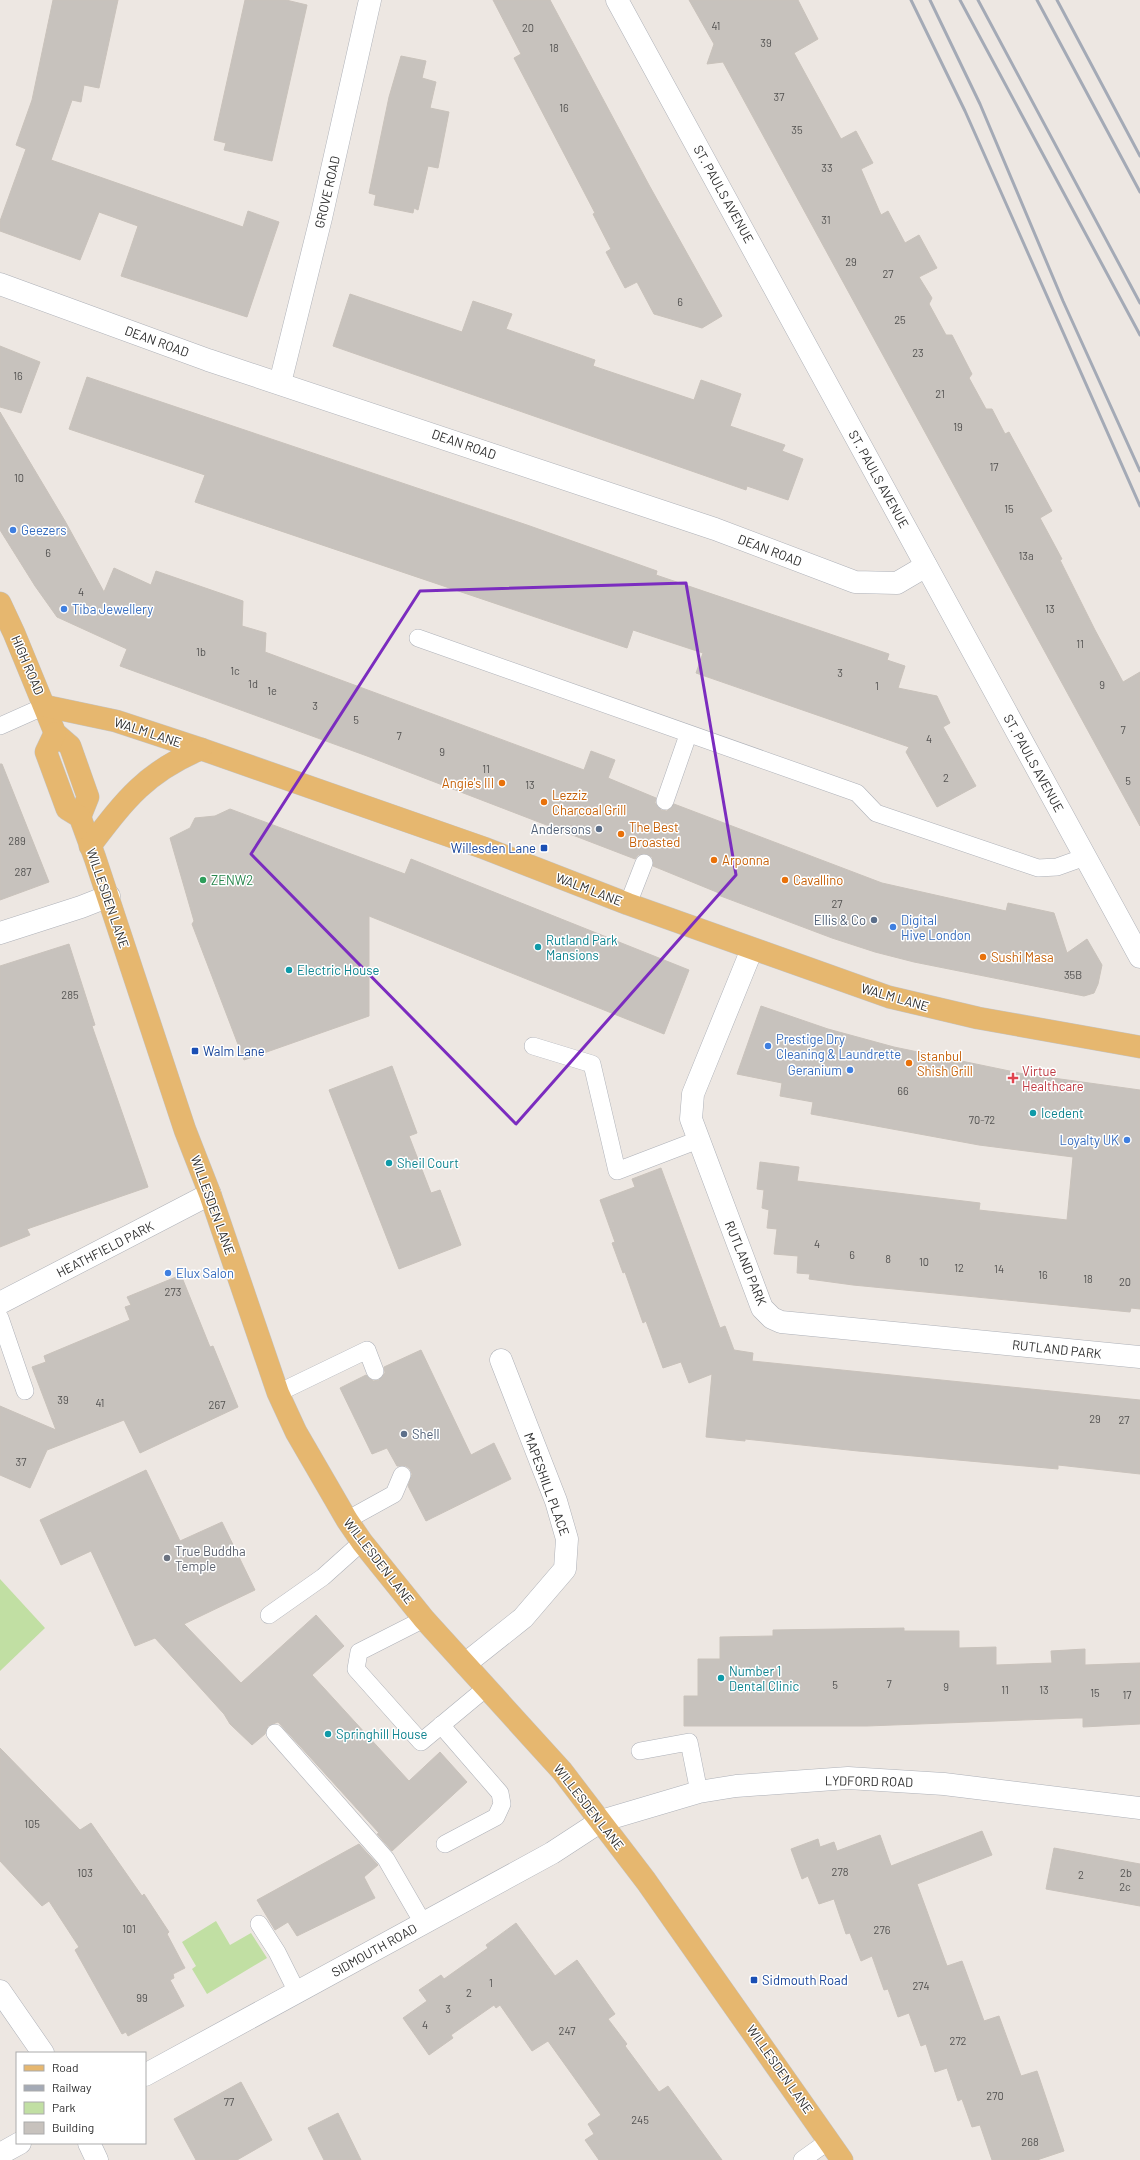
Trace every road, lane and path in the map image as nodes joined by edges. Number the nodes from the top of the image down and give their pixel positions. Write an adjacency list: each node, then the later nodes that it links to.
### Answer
1 (370, 0): 4 (street, GROVE ROAD)
2 (617, 0): 5 (street, ST. PAULS AVENUE)
3 (0, 284): 4 (street, DEAN ROAD)
4 (280, 383): 5 (street, DEAN ROAD)
5 (926, 566): 14 (street, ST. PAULS AVENUE)
6 (0, 603): 8 (main road, HIGH ROAD)
7 (418, 638): 10 (lane)
8 (45, 706): 9 (lane); 11 (main road, WALM LANE); 13 (main road, WILLESDEN LANE)
9 (0, 726)
10 (688, 735): 12 (lane); 14 (lane)
11 (201, 749): 13 (main road); 17 (main road, WALM LANE)
12 (665, 801)
13 (90, 846): 16 (main road, WILLESDEN LANE)
14 (1085, 857): 20 (street, ST. PAULS AVENUE)
15 (644, 863): 17 (lane)
16 (109, 896): 18 (street); 24 (main road, WILLESDEN LANE)
17 (628, 904): 19 (main road, WALM LANE)
18 (0, 933)
19 (752, 949): 22 (main road, WALM LANE); 23 (street, RUTLAND PARK)
20 (1140, 957)
21 (533, 1046): 23 (lane)
22 (1140, 1047)
23 (698, 1140): 27 (street, RUTLAND PARK)
24 (210, 1194): 25 (street, HEATHFIELD PARK); 31 (main road, WILLESDEN LANE)
25 (0, 1303)
26 (0, 1318): 30 (lane)
27 (1140, 1357)
28 (501, 1360): 37 (street, MAPESHILL PLACE)
29 (376, 1371): 31 (lane)
30 (24, 1391)
31 (278, 1393): 33 (main road, WILLESDEN LANE)
32 (402, 1475): 33 (lane)
33 (347, 1520): 34 (main road, WILLESDEN LANE)
34 (362, 1542): 35 (lane); 36 (main road, WILLESDEN LANE)
35 (269, 1615)
36 (424, 1619): 37 (main road, WILLESDEN LANE); 39 (lane)
37 (465, 1664): 38 (main road, WILLESDEN LANE)
38 (486, 1688): 39 (lane); 44 (main road, WILLESDEN LANE)
39 (441, 1725): 45 (lane)
40 (275, 1733): 46 (lane)
41 (640, 1751): 42 (lane)
42 (699, 1792): 43 (street, LYDFORD ROAD); 44 (street, LYDFORD ROAD)
43 (1140, 1808)
44 (601, 1821): 46 (street, SIDMOUTH ROAD); 52 (main road, WILLESDEN LANE)
45 (445, 1844)
46 (423, 1923): 49 (street, SIDMOUTH ROAD)
47 (259, 1924): 49 (lane)
48 (0, 1991): 50 (street)
49 (297, 1992): 51 (street, SIDMOUTH ROAD)
50 (42, 2052)
51 (146, 2074)
52 (830, 2140): 57 (lane); 58 (main road, WILLESDEN LANE)
53 (18, 2144): 55 (street)
54 (89, 2144): 56 (street)
55 (0, 2154)
56 (97, 2160)
57 (802, 2160)
58 (842, 2160)

